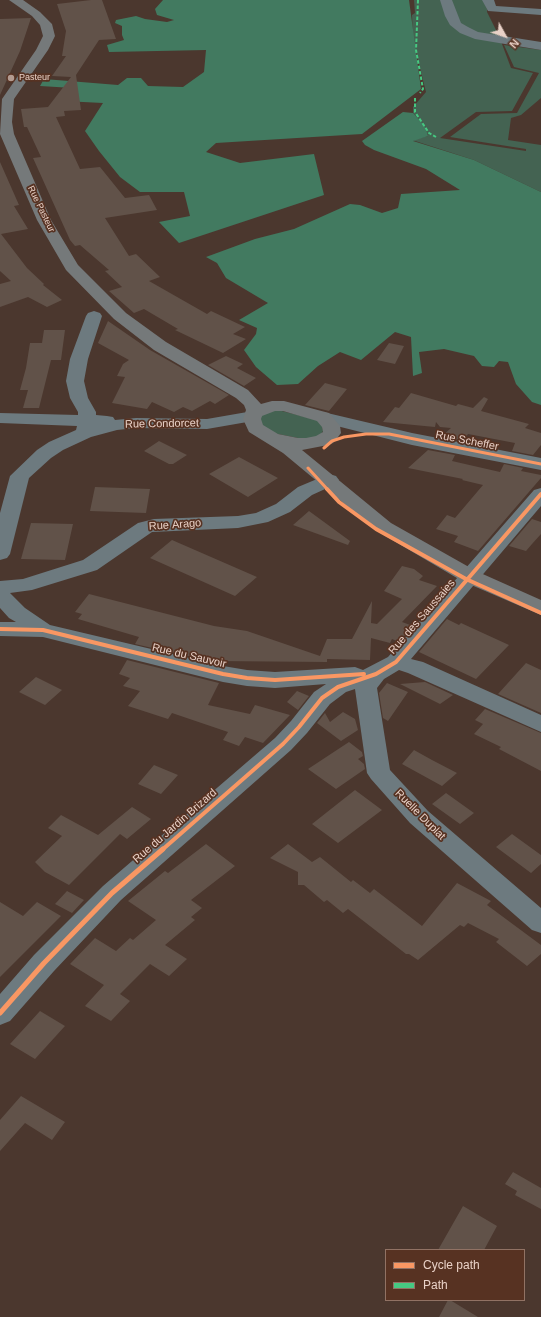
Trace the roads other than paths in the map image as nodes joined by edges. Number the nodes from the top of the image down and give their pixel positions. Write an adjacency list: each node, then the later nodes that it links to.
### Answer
1 (15, 0): 7 (main road, Rue Pasteur)
2 (446, 0): 5 (street)
3 (490, 4): 4 (street)
4 (541, 12)
5 (541, 46)
6 (94, 316): 13 (street)
7 (234, 388): 8 (main road, Rue Pasteur); 9 (main road, Rue Pasteur)
8 (284, 406): 9 (main road); 10 (main road, Rue Pasteur)
9 (254, 414): 12 (street, Rue Condorcet); 14 (main road, Rue Pasteur)
10 (323, 417): 15 (main road); 16 (street, Rue Scheffer)
11 (0, 418): 13 (street)
12 (207, 424): 13 (street, Rue Condorcet); 14 (street, Rue Condorcet)
13 (85, 426): 17 (street, Rue Condorcet)
14 (269, 436): 15 (main road); 18 (main road, Rue Pasteur)
15 (326, 439): 18 (main road)
16 (541, 464)
17 (20, 476): 19 (street); 21 (street)
18 (329, 480): 22 (main road, Rue Pasteur); 23 (street, Rue Arago)
19 (0, 486)
20 (541, 494): 22 (street, Rue des Saussaies)
21 (0, 551)
22 (469, 576): 25 (main road, Rue Pasteur); 28 (street, Rue des Saussaies)
23 (0, 588)
24 (0, 595): 27 (street, Rue du Sauvoir)
25 (541, 608)
26 (0, 629): 27 (street, Rue du Sauvoir)
27 (43, 630): 28 (street, Rue du Sauvoir)
28 (386, 668): 29 (street, Rue du Sauvoir); 30 (street, Ruelle Duplat); 31 (street, Rue du Jardin Brizard)
29 (541, 724)
30 (541, 923)
31 (0, 1014)

